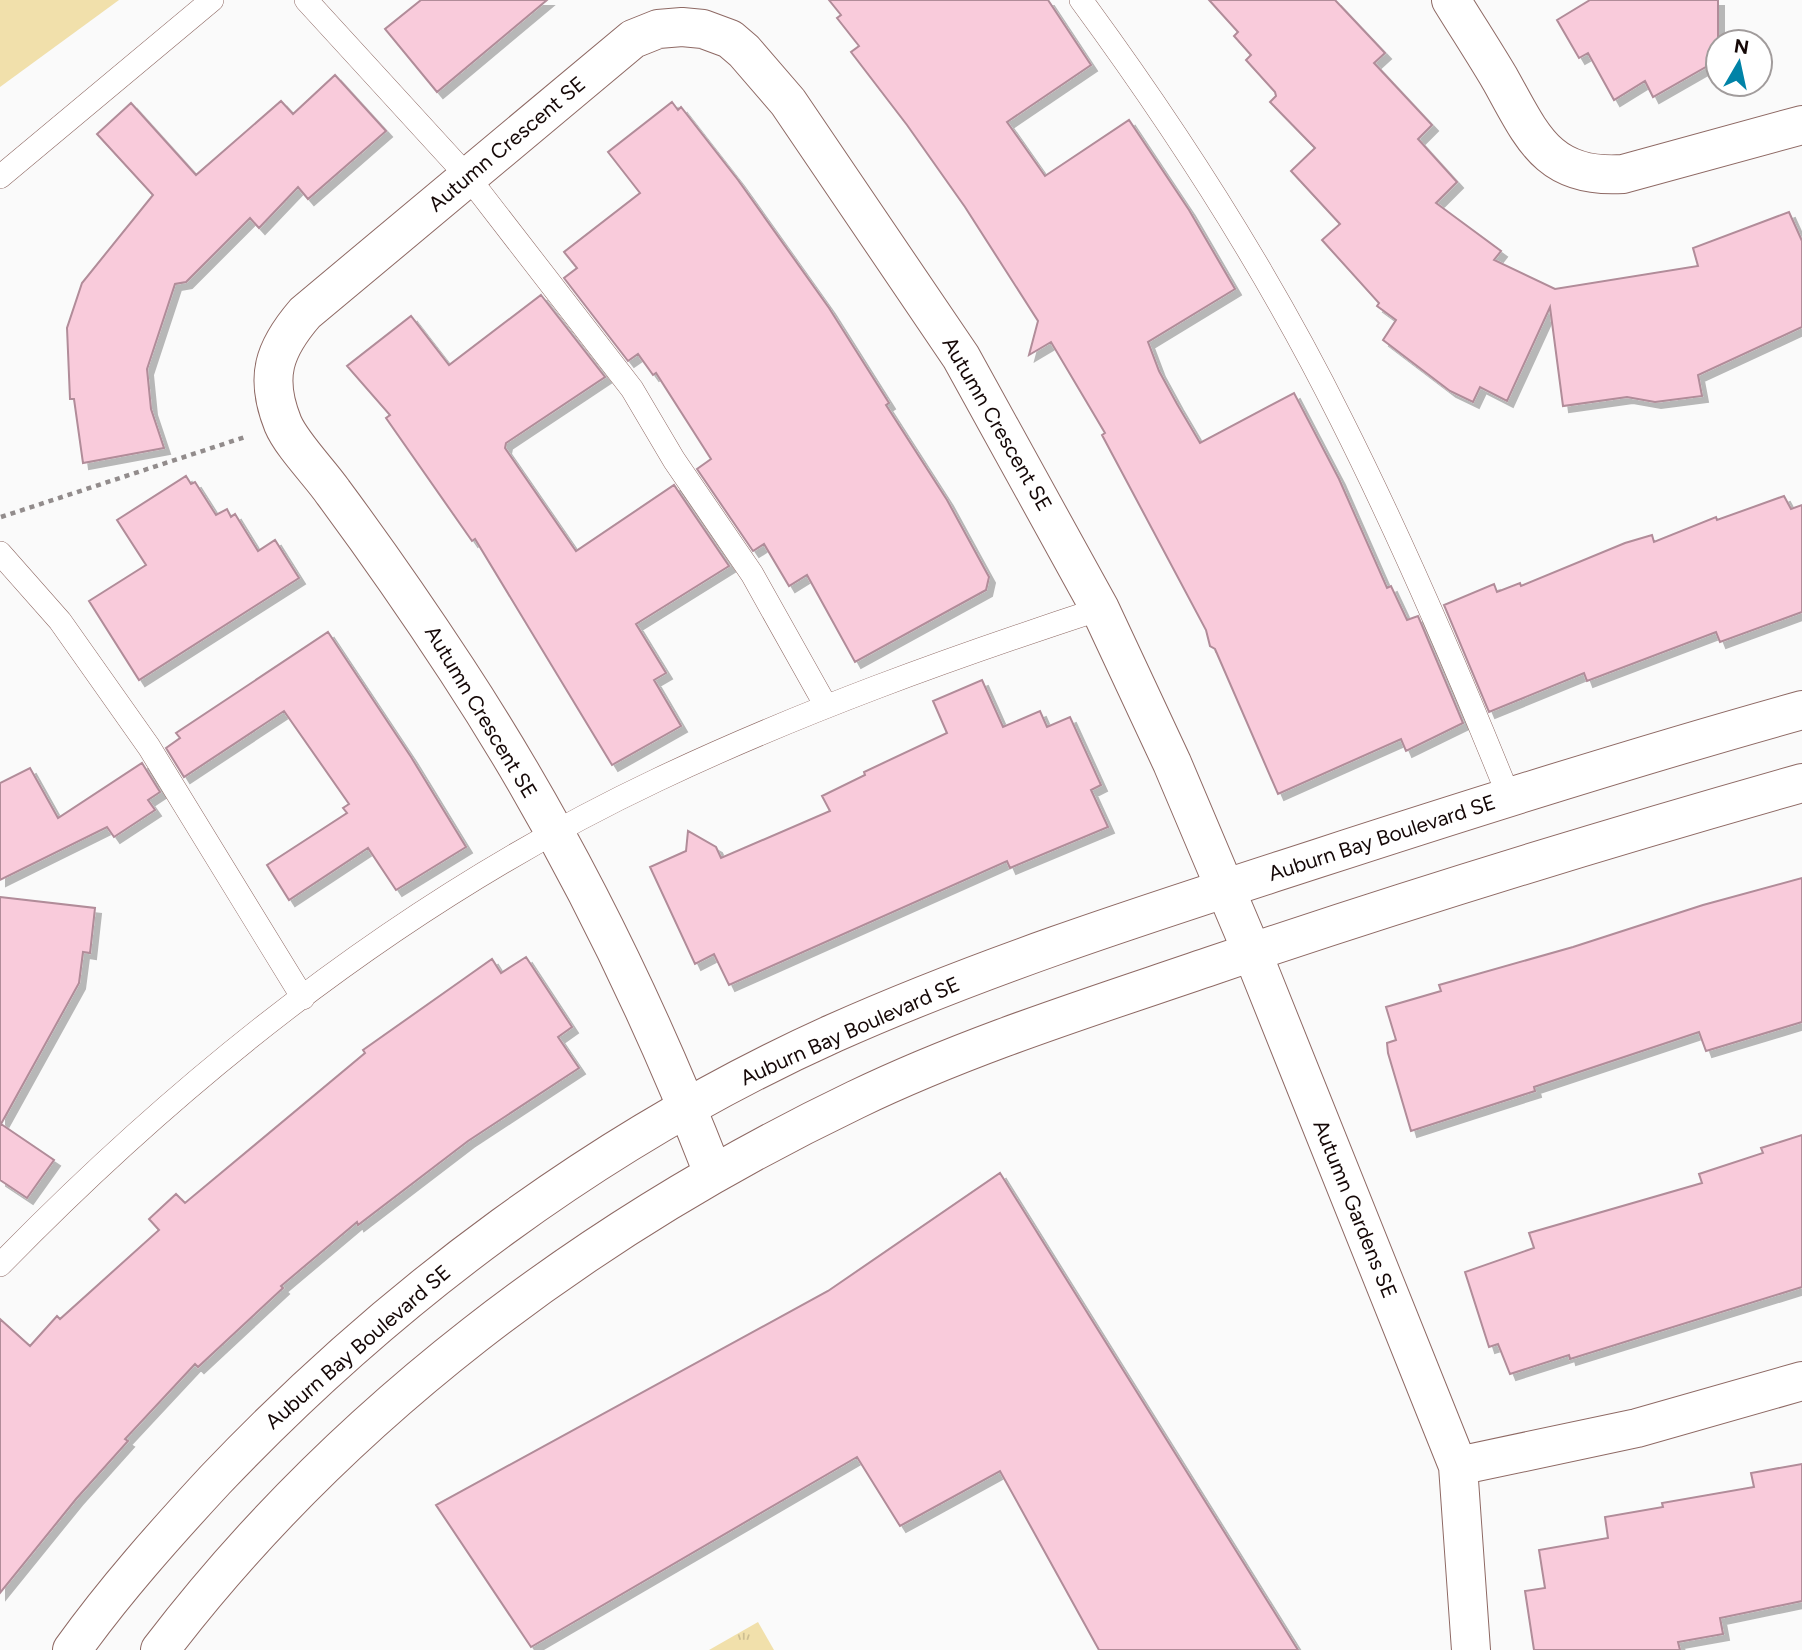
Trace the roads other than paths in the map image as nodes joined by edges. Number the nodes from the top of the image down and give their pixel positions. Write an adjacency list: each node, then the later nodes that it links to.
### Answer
1 (212, 0): 6 (lane)
2 (306, 0): 7 (lane)
3 (1081, 0): 13 (lane)
4 (1451, 0): 5 (street)
5 (1802, 125)
6 (0, 177)
7 (468, 177): 9 (street, Autumn Crescent SE); 10 (lane); 14 (street, Autumn Crescent SE)
8 (0, 554): 17 (lane)
9 (1100, 609): 10 (lane); 15 (street, Autumn Crescent SE)
10 (826, 706): 14 (lane)
11 (1802, 710): 13 (street, Auburn Bay Boulevard SE)
12 (1802, 783): 16 (street)
13 (1509, 797): 15 (street, Auburn Bay Boulevard SE)
14 (555, 834): 17 (lane); 18 (street, Autumn Crescent SE)
15 (1225, 888): 16 (street, Autumn Gardens SE); 18 (street, Auburn Bay Boulevard SE)
16 (1252, 953): 19 (street); 22 (street, Autumn Gardens SE)
17 (303, 998): 20 (lane)
18 (688, 1108): 19 (street, Autumn Crescent SE); 23 (street, Auburn Bay Boulevard SE)
19 (713, 1173): 24 (street)
20 (0, 1265)
21 (1802, 1381): 22 (street)
22 (1458, 1465): 25 (street, Autumn Gardens SE)
23 (72, 1650)
24 (160, 1650)
25 (1471, 1650)

